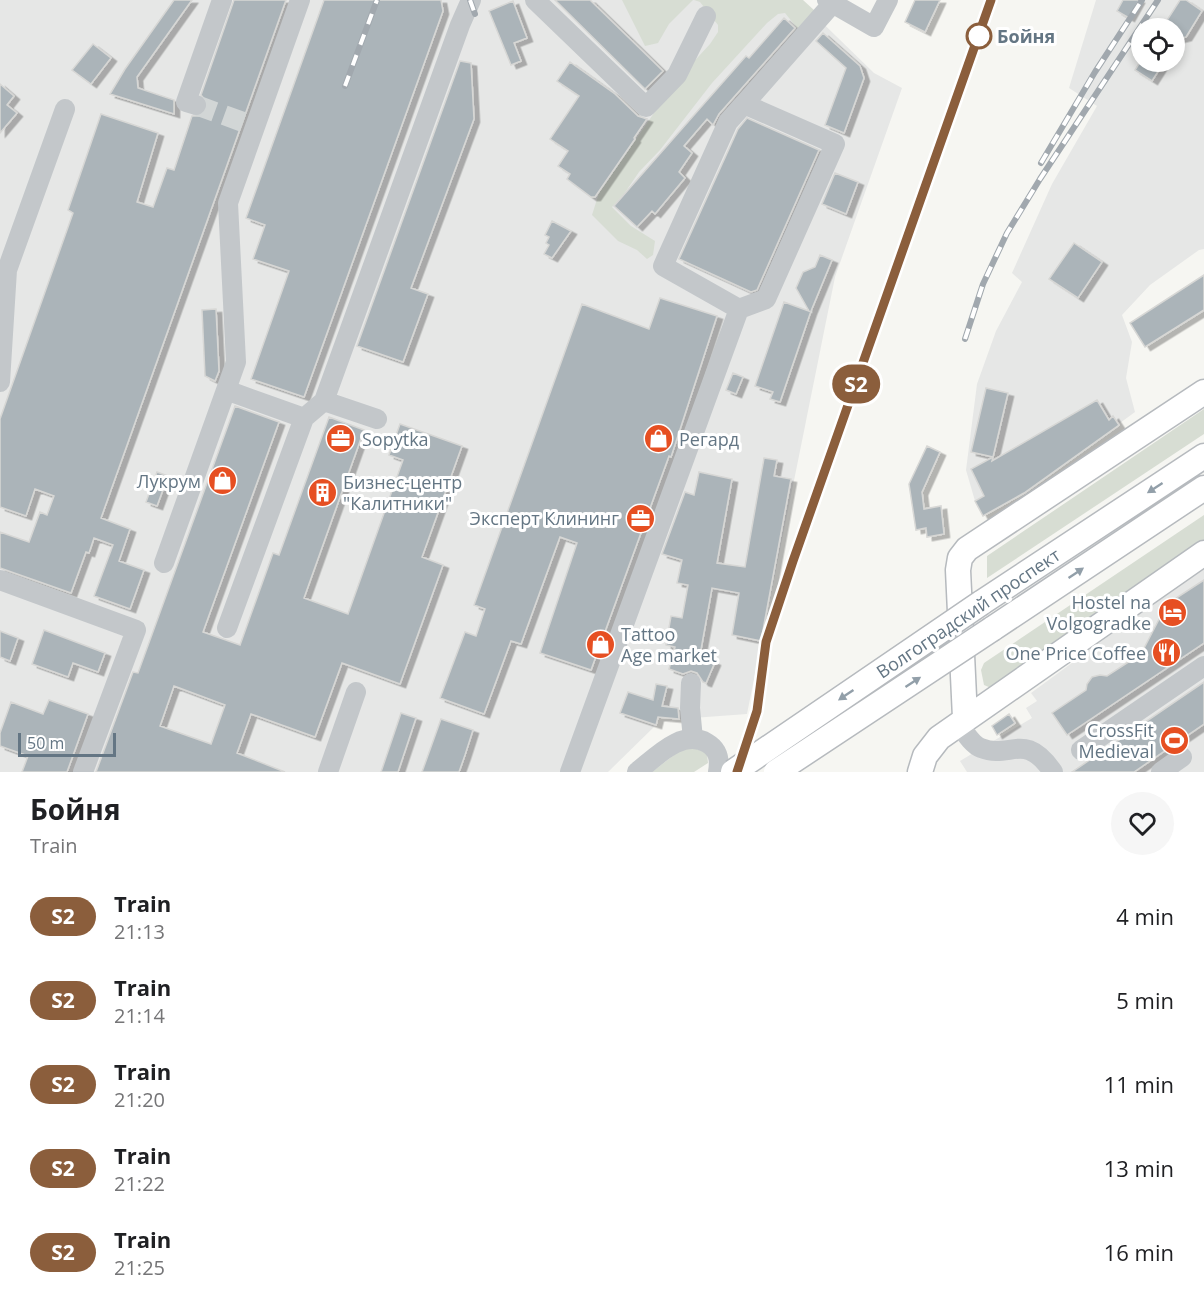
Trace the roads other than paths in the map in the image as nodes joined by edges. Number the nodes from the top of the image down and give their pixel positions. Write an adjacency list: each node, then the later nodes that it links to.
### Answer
1 (222, 0): 9 (street)
2 (300, 0): 13 (street)
3 (471, 0): 15 (street)
4 (535, 0): 7 (street)
5 (888, 0): 6 (street)
6 (830, 2): 8 (street)
7 (705, 16)
8 (744, 104): 11 (street); 11 (street)
9 (196, 105)
10 (65, 109): 12 (street)
11 (739, 309): 33 (street)
12 (0, 382)
13 (226, 390): 16 (street); 21 (street)
14 (1204, 392): 27 (main road)
15 (324, 401): 16 (street); 17 (street)
16 (304, 418): 23 (street)
17 (376, 420)
18 (1204, 456): 36 (main road, Волгоградский проспект, one-way to 36, bridge)
19 (1204, 488): 37 (main road, Волгоградский проспект, one-way to 19, bridge)
20 (1204, 554): 27 (main road)
21 (164, 563)
22 (0, 580): 31 (street)
23 (227, 628)
24 (1204, 666): 29 (street)
25 (691, 683): 28 (street)
26 (356, 692): 32 (street)
27 (962, 721): 38 (main road); 39 (street)
28 (693, 739): 34 (street); 35 (street)
29 (1081, 750)
30 (1182, 757): 40 (street)
31 (83, 772)
32 (328, 772)
33 (570, 772)
34 (637, 772)
35 (718, 772)
36 (733, 772)
37 (776, 772)
38 (920, 772)
39 (1053, 772)
40 (1161, 772)

